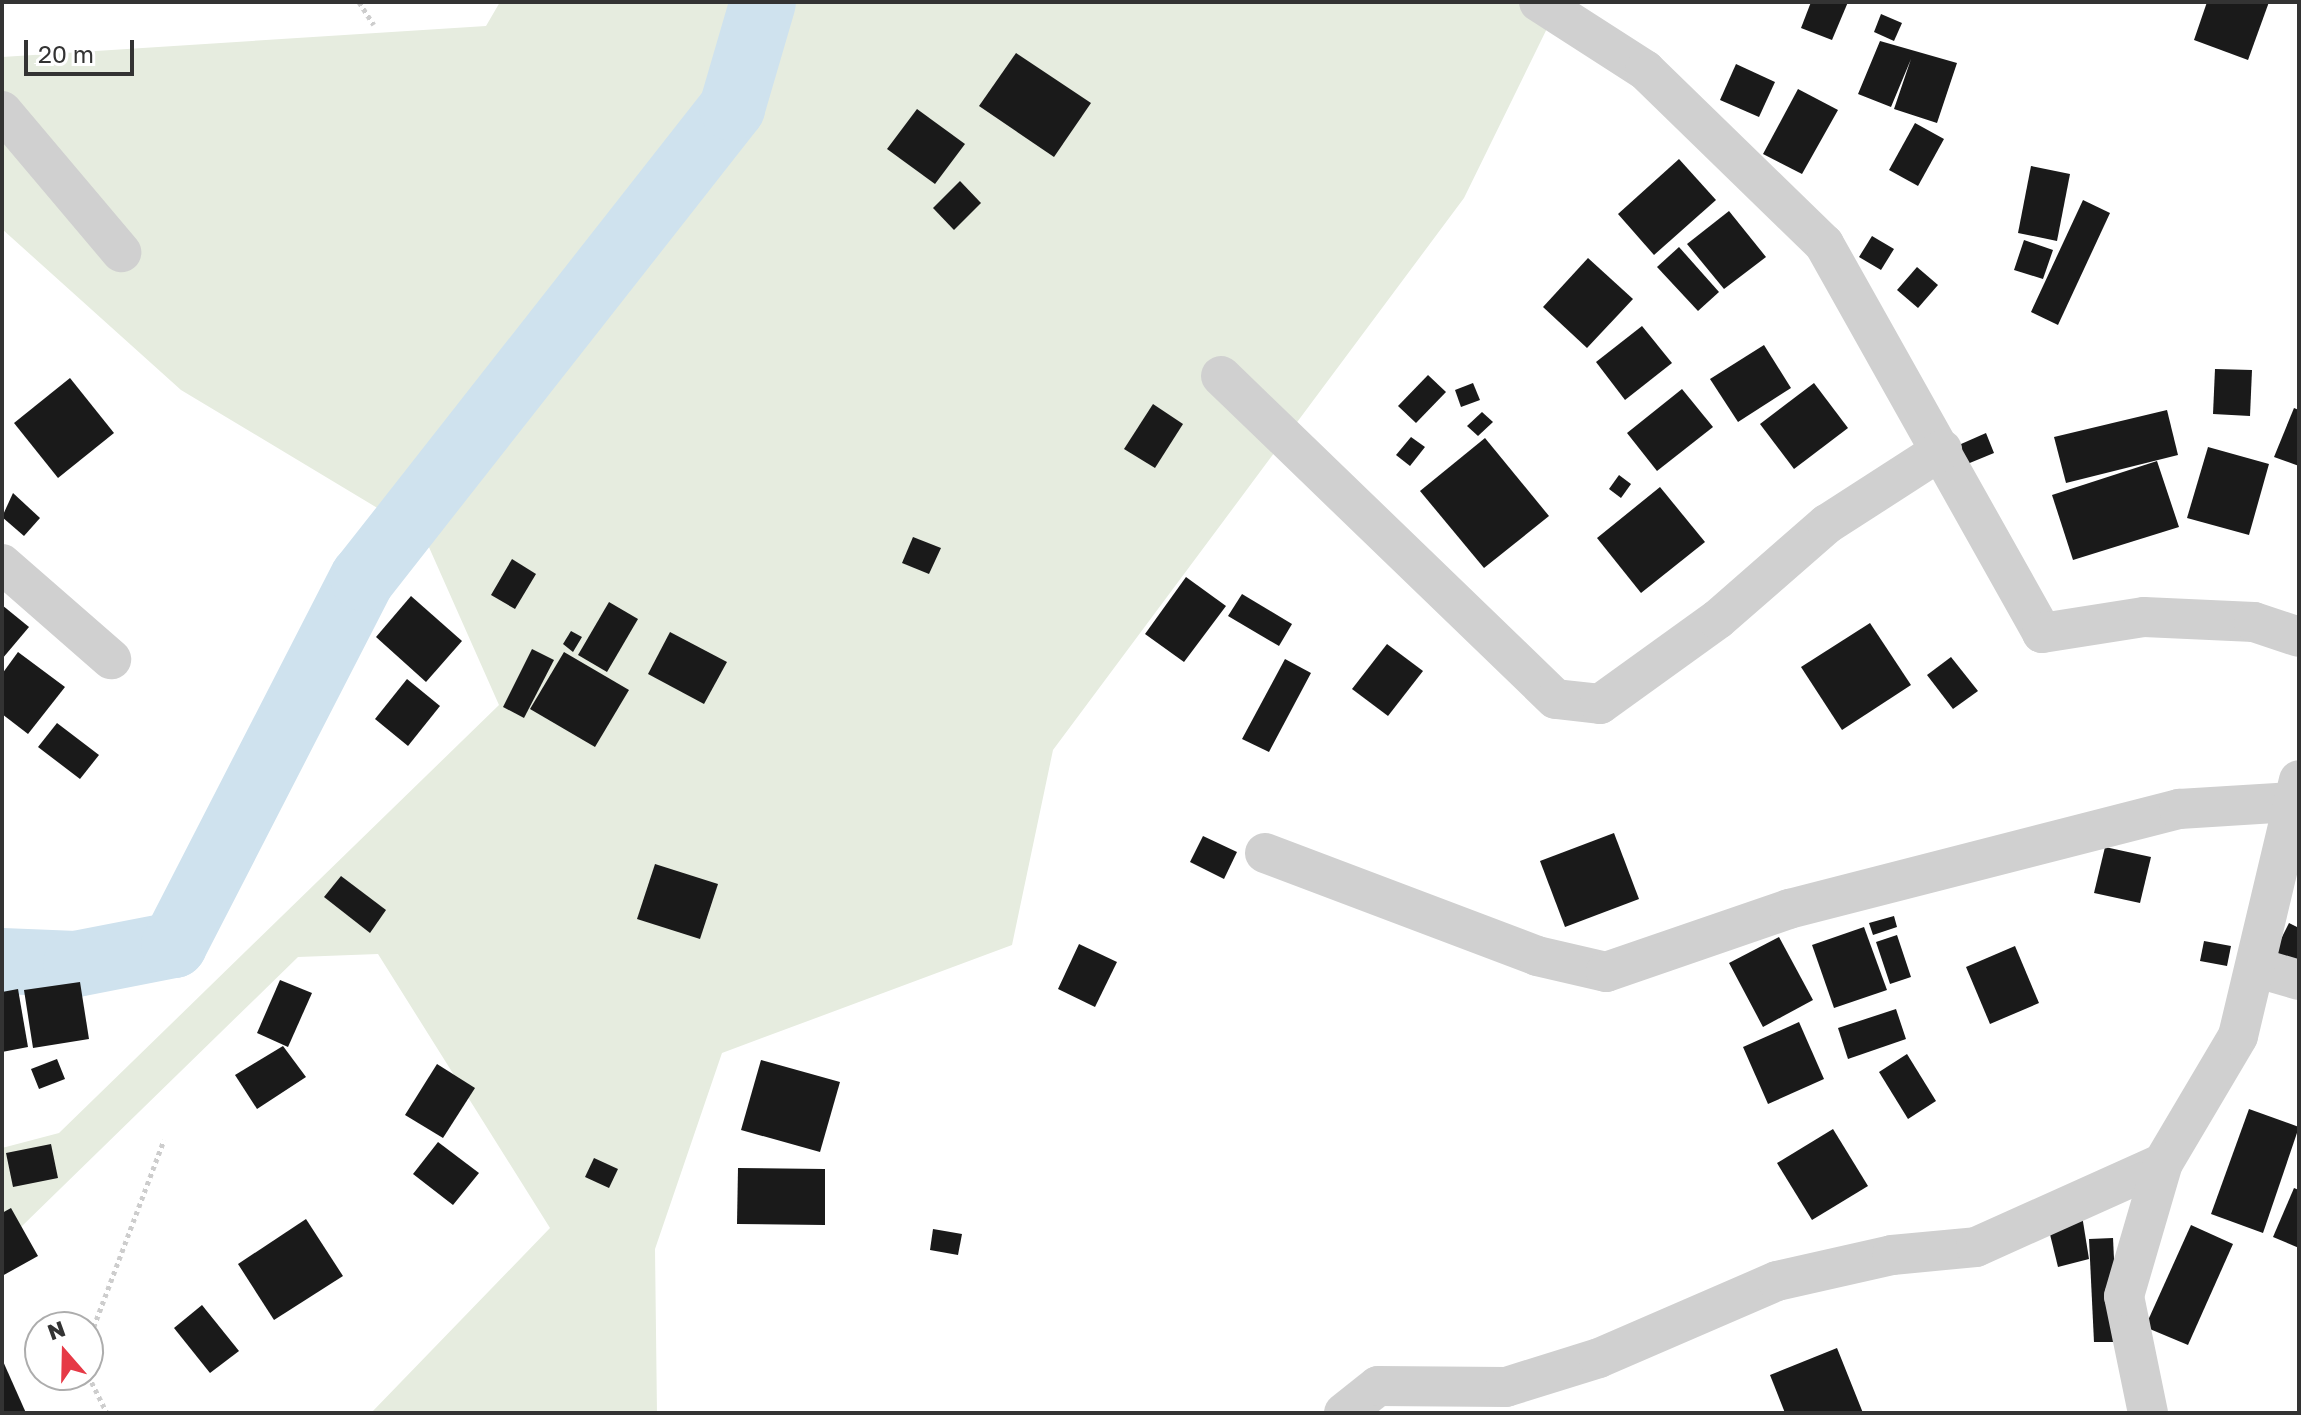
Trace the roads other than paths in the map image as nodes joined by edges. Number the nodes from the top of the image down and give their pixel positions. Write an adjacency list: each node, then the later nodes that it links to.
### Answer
1 (1539, 2): 2 (street)
2 (1586, 16): 6 (street)
3 (2, 111): 4 (street)
4 (121, 252)
5 (1221, 376): 6 (street)
6 (1942, 450): 8 (street)
7 (2, 564): 9 (street)
8 (2299, 637)
9 (111, 659)
10 (2296, 791): 11 (street); 12 (street)
11 (1265, 853)
12 (2258, 968): 13 (street); 14 (street)
13 (2299, 980)
14 (2163, 1163): 15 (street); 16 (street)
15 (1344, 1413)
16 (2148, 1413)

